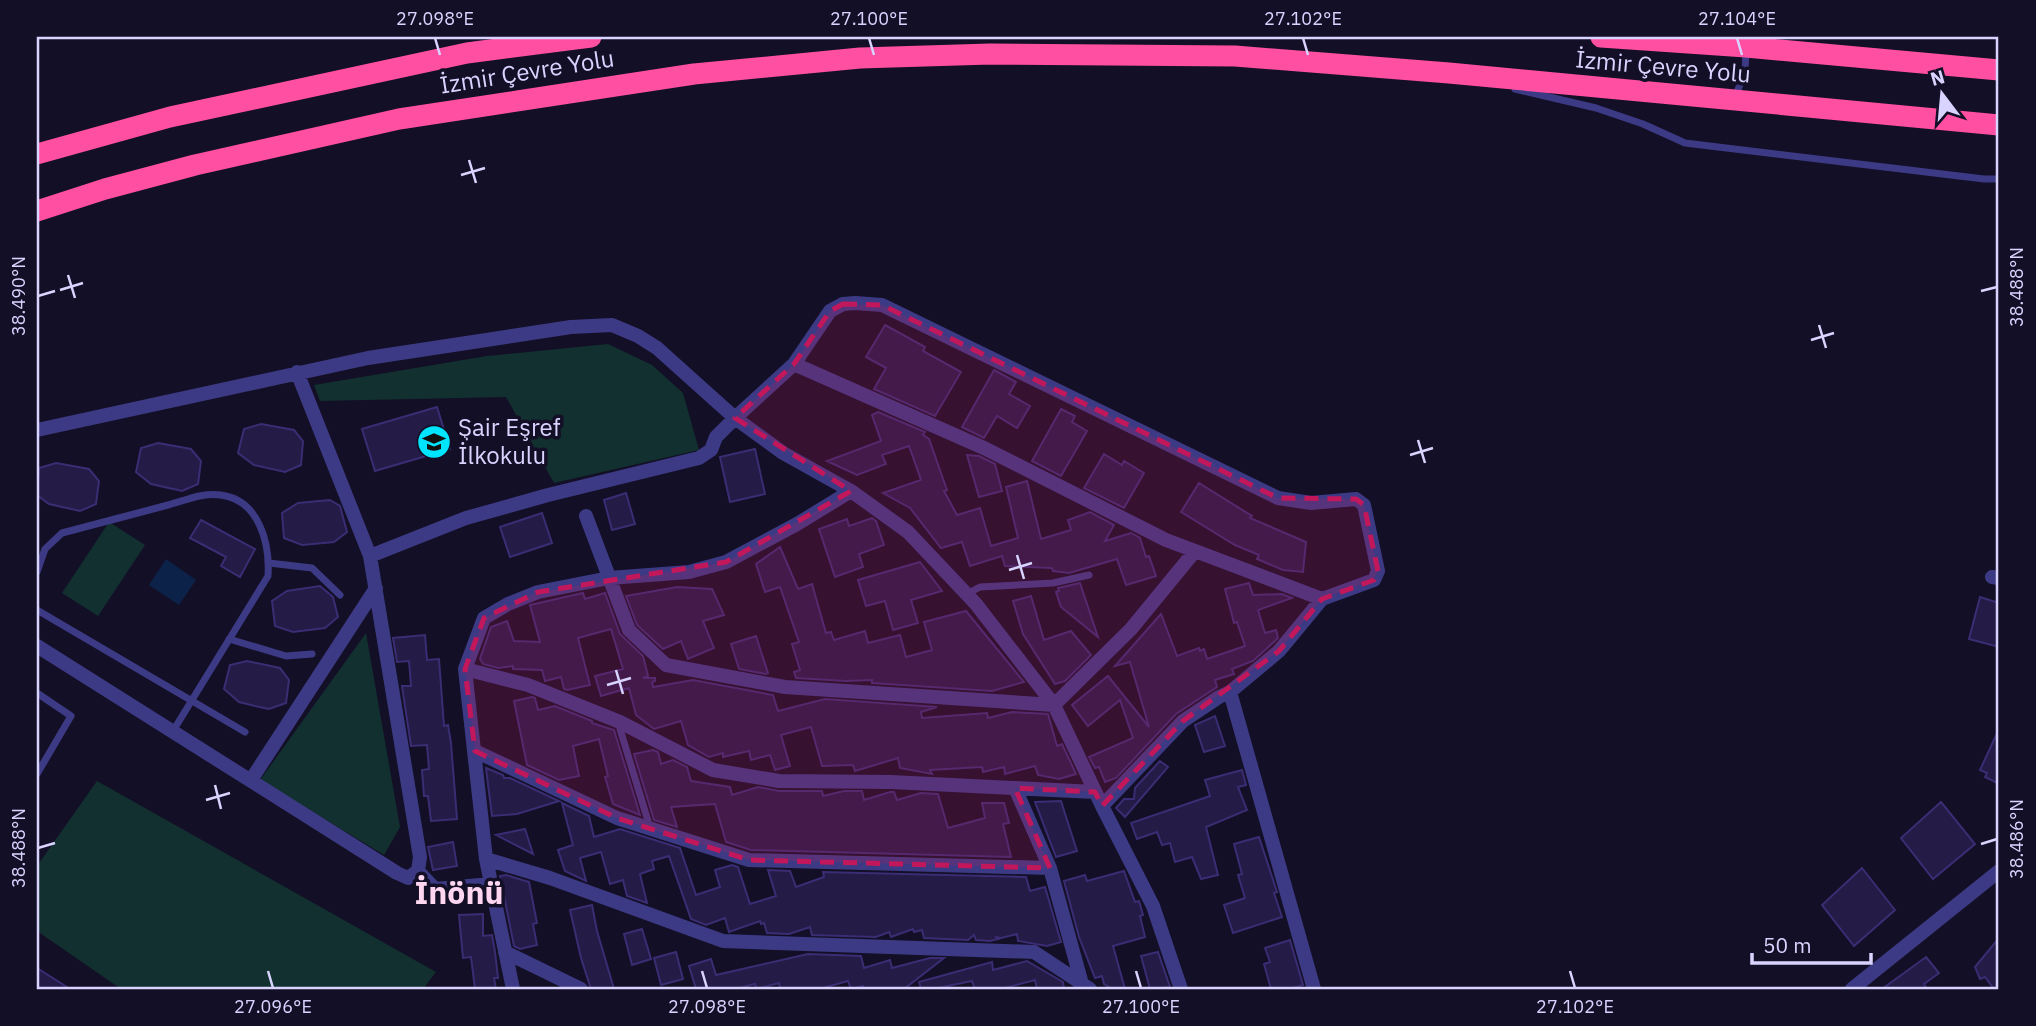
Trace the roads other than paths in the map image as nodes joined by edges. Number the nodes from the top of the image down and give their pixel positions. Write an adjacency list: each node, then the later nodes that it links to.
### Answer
1 (592, 37): 8 (highway, İzmir Çevre Yolu)
2 (1601, 37): 3 (highway, İzmir Çevre Yolu)
3 (1746, 47): 4 (highway, İzmir Çevre Yolu); 6 (lane)
4 (1999, 70)
5 (1449, 73): 6 (highway, İzmir Çevre Yolu); 9 (lane); 10 (highway, İzmir Çevre Yolu)
6 (1734, 100): 7 (highway, İzmir Çevre Yolu)
7 (1999, 125)
8 (37, 154)
9 (1999, 179)
10 (104, 189): 11 (highway, İzmir Çevre Yolu); 12 (highway)
11 (37, 211)
12 (37, 218)
13 (794, 364): 15 (street); 19 (street); 28 (street)
14 (297, 373): 15 (street); 16 (street); 20 (street)
15 (735, 418): 17 (street); 20 (street)
16 (37, 430)
17 (850, 491): 24 (street); 26 (street)
18 (586, 516): 24 (street)
19 (1195, 551): 28 (street); 37 (street)
20 (370, 556): 25 (street)
21 (269, 563): 22 (lane); 27 (lane); 30 (lane)
22 (37, 572)
23 (1089, 575): 26 (lane)
24 (609, 578): 33 (street); 37 (street)
25 (376, 588): 43 (street); 50 (street)
26 (967, 594): 37 (street)
27 (340, 595)
28 (1322, 599): 34 (street)
29 (37, 610): 36 (lane)
30 (229, 639): 32 (lane); 36 (lane)
31 (37, 646): 39 (street)
32 (312, 654)
33 (465, 669): 38 (street); 41 (street)
34 (1230, 692): 46 (street); 58 (street)
35 (37, 693): 42 (lane)
36 (192, 700): 39 (lane); 40 (lane)
37 (1054, 705): 45 (street)
38 (621, 722): 44 (street); 47 (lane)
39 (173, 731): 43 (street)
40 (245, 732)
41 (475, 751): 47 (street); 48 (street)
42 (37, 774)
43 (251, 780): 50 (street)
44 (1015, 788): 45 (street); 49 (street)
45 (1095, 792): 46 (street)
46 (1102, 806): 57 (street)
47 (648, 828): 49 (street)
48 (486, 859): 52 (street); 54 (street)
49 (1050, 868): 54 (street)
50 (418, 871): 52 (street)
51 (1999, 871): 59 (street)
52 (491, 884): 53 (street)
53 (505, 952): 55 (street); 56 (street)
54 (1086, 987)
55 (513, 989)
56 (581, 989)
57 (1181, 989)
58 (1314, 989)
59 (1852, 989)

